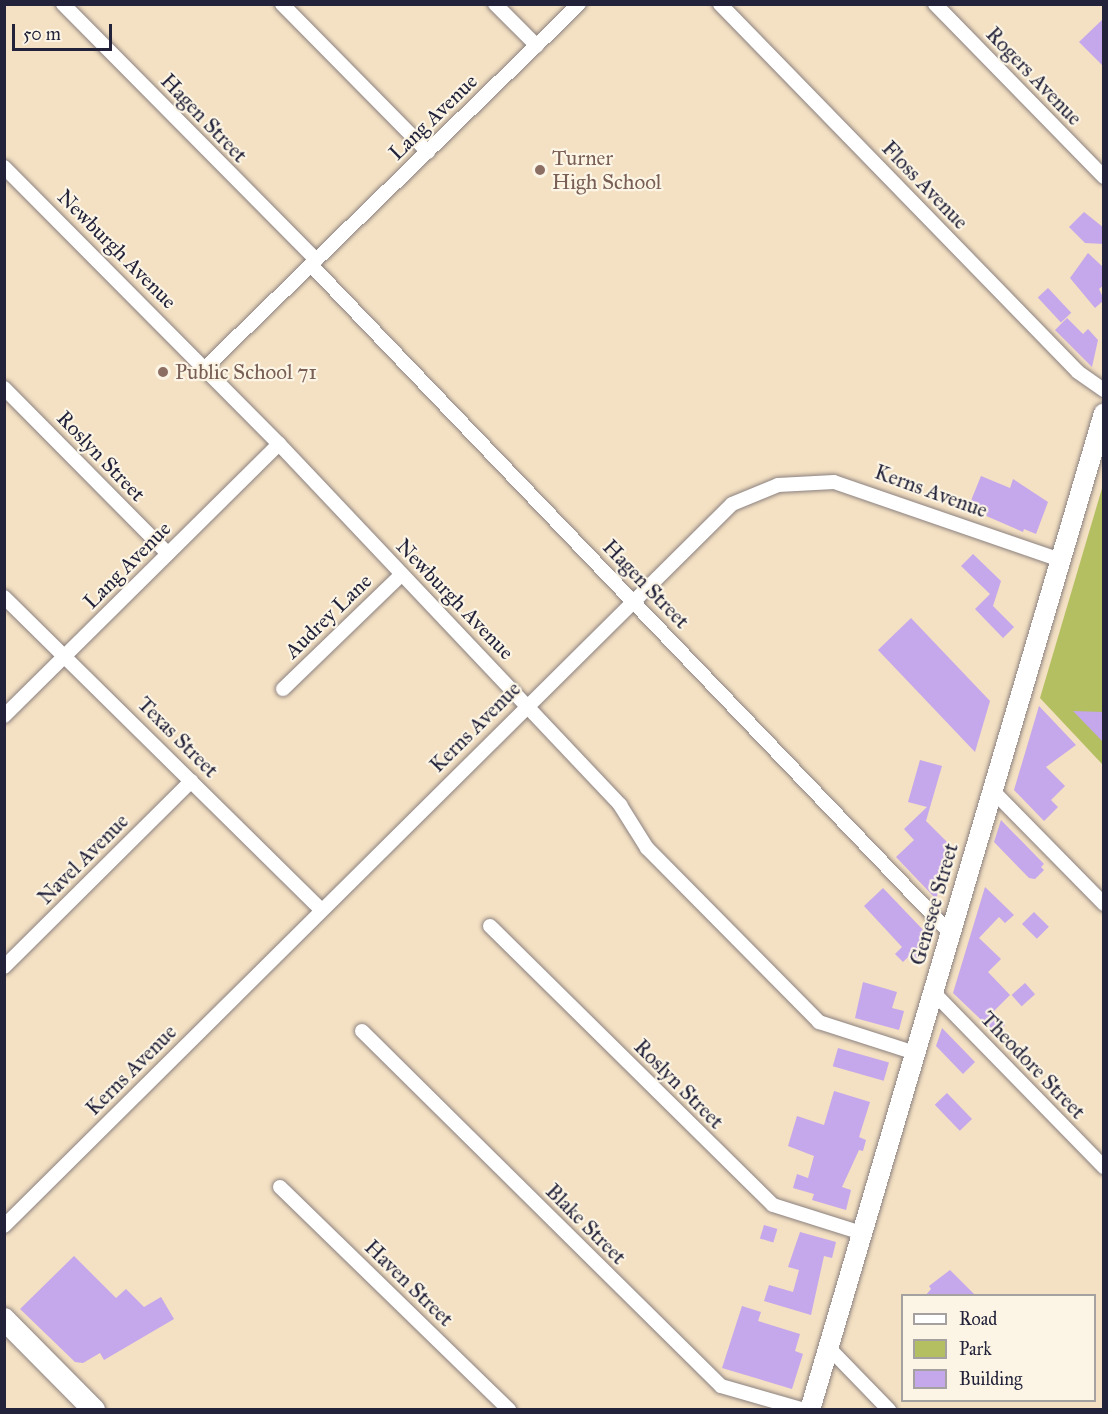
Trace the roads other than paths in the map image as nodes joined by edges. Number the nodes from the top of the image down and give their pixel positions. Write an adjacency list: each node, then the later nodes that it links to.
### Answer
1 (63, 4): 11 (street, Hagen Street)
2 (282, 4): 8 (street)
3 (495, 4): 7 (street)
4 (579, 4): 7 (street, Lang Avenue)
5 (720, 4): 14 (street, Floss Avenue)
6 (935, 4): 10 (street, Rogers Avenue)
7 (537, 46): 8 (street, Lang Avenue)
8 (428, 152): 11 (street, Lang Avenue)
9 (4, 167): 12 (street, Newburgh Avenue)
10 (1104, 177)
11 (314, 262): 12 (street, Lang Avenue); 21 (street, Hagen Street)
12 (205, 368): 16 (street, Newburgh Avenue)
13 (4, 388): 17 (street, Roslyn Street)
14 (1104, 390)
15 (1104, 413): 18 (main road, Genesee Street)
16 (279, 444): 17 (street, Lang Avenue); 19 (street, Newburgh Avenue)
17 (168, 554): 22 (street, Lang Avenue)
18 (1060, 560): 21 (street, Kerns Avenue); 27 (main road, Genesee Street)
19 (402, 574): 23 (street, Audrey Lane); 24 (street, Newburgh Avenue)
20 (4, 597): 22 (street, Texas Street)
21 (633, 601): 24 (street, Kerns Avenue); 31 (street, Hagen Street)
22 (66, 655): 25 (street, Lang Avenue); 26 (street, Texas Street)
23 (283, 689)
24 (526, 705): 29 (street, Kerns Avenue); 35 (street, Newburgh Avenue)
25 (4, 716)
26 (191, 781): 29 (street, Texas Street); 32 (street, Navel Avenue)
27 (992, 790): 28 (street); 31 (main road, Genesee Street)
28 (1104, 904)
29 (320, 909): 38 (street, Kerns Avenue)
30 (490, 926): 39 (street, Roslyn Street)
31 (950, 933): 33 (main road, Genesee Street)
32 (4, 967)
33 (933, 992): 35 (main road, Genesee Street); 36 (street, Theodore Street)
34 (362, 1031): 44 (street, Blake Street)
35 (915, 1053): 39 (main road, Genesee Street)
36 (1104, 1167)
37 (280, 1187): 43 (street, Haven Street)
38 (4, 1226)
39 (861, 1233): 41 (main road, Genesee Street)
40 (4, 1319): 42 (main road)
41 (828, 1347): 45 (main road, Genesee Street); 46 (street)
42 (94, 1410)
43 (509, 1410)
44 (804, 1410)
45 (810, 1410)
46 (889, 1410)

